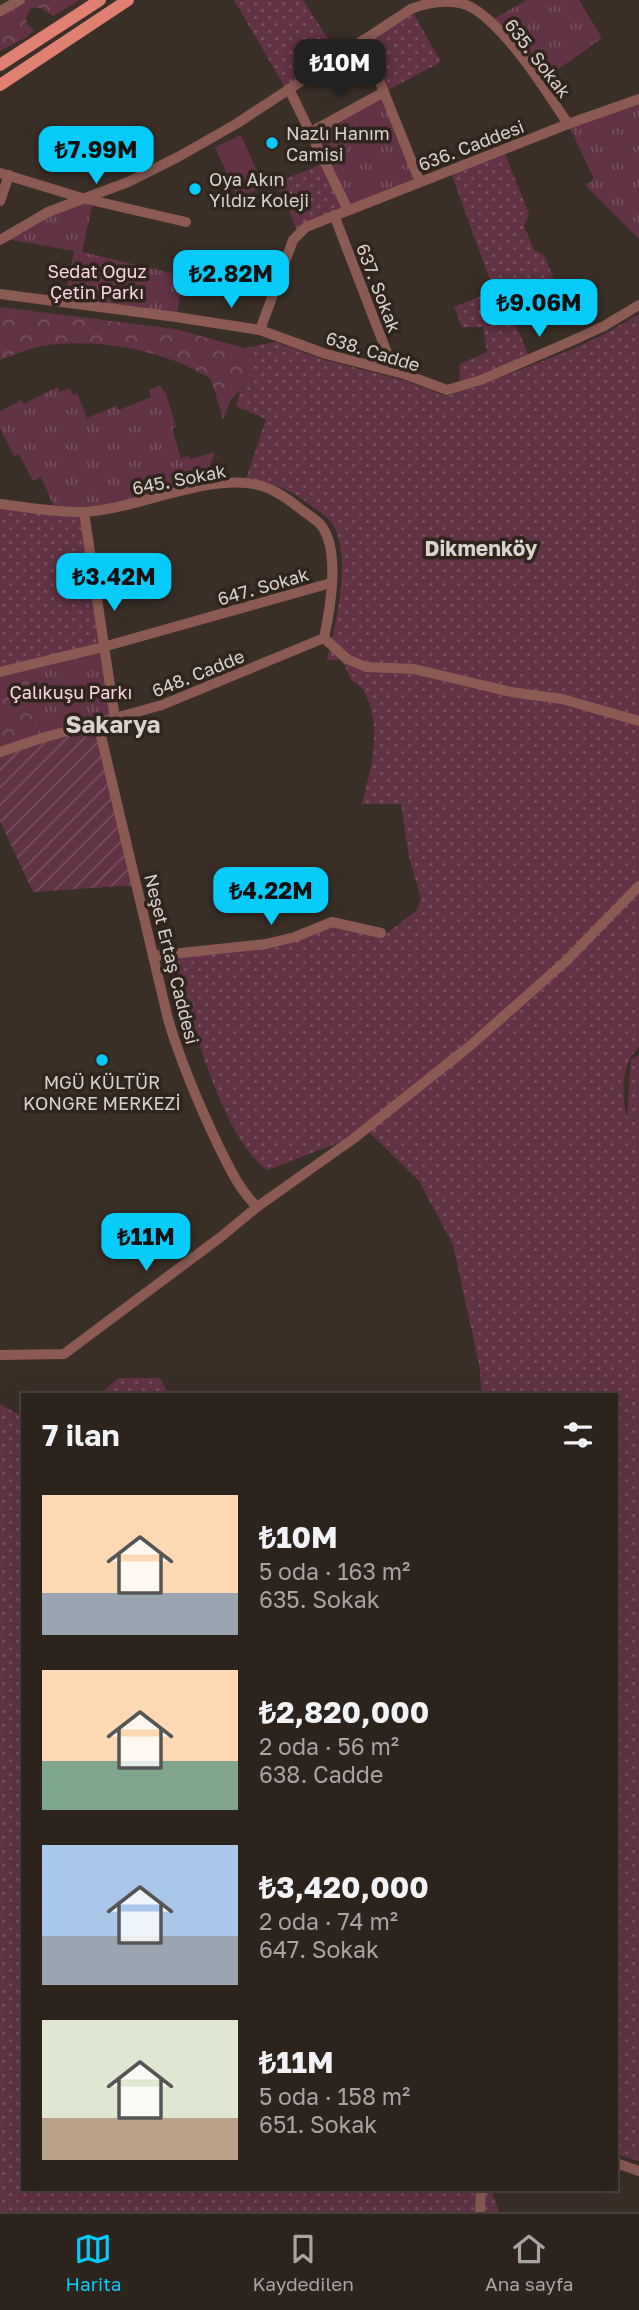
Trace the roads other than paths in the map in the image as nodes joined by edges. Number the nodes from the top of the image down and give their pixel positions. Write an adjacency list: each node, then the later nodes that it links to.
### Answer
1 (20, 0): 5 (street)
2 (128, 0): 8 (main road)
3 (97, 1): 7 (main road)
4 (459, 1): 6 (street, 635. Sokak); 12 (street, 635. Sokak)
5 (0, 11)
6 (363, 40): 9 (street, 635. Sokak); 10 (street)
7 (0, 65)
8 (0, 85)
9 (289, 89): 13 (street); 16 (street, 635. Sokak)
10 (384, 92): 13 (street); 15 (street)
11 (639, 99): 12 (street, 636. Caddesi)
12 (568, 124): 15 (street, 636. Caddesi)
13 (311, 132): 18 (street)
14 (4, 174): 16 (street); 17 (street)
15 (420, 182): 18 (street, 636. Caddesi)
16 (82, 198): 20 (street); 21 (street, 635. Sokak)
17 (0, 201)
18 (348, 210): 19 (street, 636. Caddesi)
19 (334, 215): 24 (street, 636. Caddesi); 25 (street, 637. Sokak)
20 (186, 222)
21 (0, 240)
22 (0, 294): 24 (street, 638. Cadde)
23 (639, 305): 25 (street, 638. Cadde)
24 (260, 330): 25 (street, 638. Cadde)
25 (394, 371)
26 (0, 504): 27 (street, 645. Sokak)
27 (84, 512): 28 (street, 645. Sokak); 30 (street)
28 (331, 583): 29 (street, 645. Sokak); 30 (street, 647. Sokak)
29 (324, 638): 32 (street, 648. Cadde); 33 (street)
30 (103, 647): 31 (street, 647. Sokak); 32 (street)
31 (0, 672)
32 (116, 719): 34 (street, 648. Cadde)
33 (639, 721)
34 (98, 723): 35 (street, 648. Cadde); 38 (street, Neşet Ertaş Caddesi)
35 (0, 752)
36 (639, 886): 39 (street)
37 (381, 933): 38 (street)
38 (153, 956): 39 (street, Neşet Ertaş Caddesi)
39 (257, 1207): 40 (street)
40 (0, 1355)
41 (618, 2164): 42 (street)
42 (639, 2171)
43 (481, 2191): 44 (street)
44 (480, 2212)

